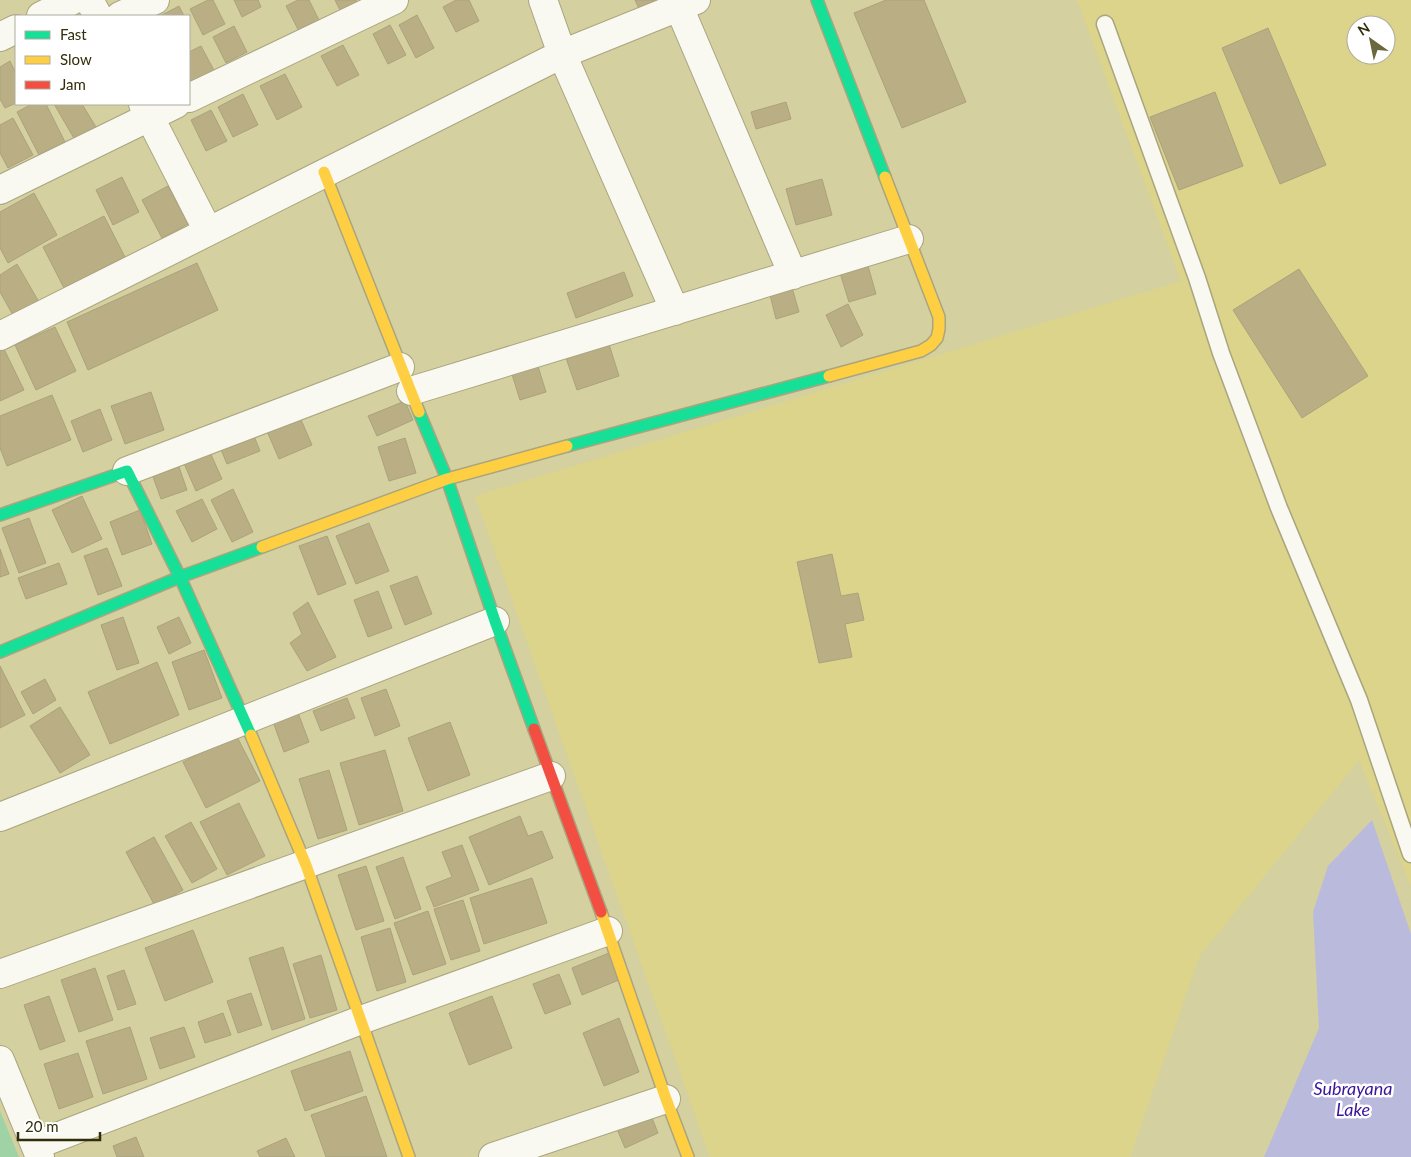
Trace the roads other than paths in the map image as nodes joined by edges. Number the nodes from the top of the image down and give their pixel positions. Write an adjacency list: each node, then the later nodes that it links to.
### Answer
1 (73, 0): 8 (street)
2 (89, 0): 9 (street)
3 (155, 0): 10 (street)
4 (394, 0): 15 (street)
5 (543, 0): 14 (street)
6 (817, 0): 21 (street)
7 (687, 3): 14 (street); 22 (street)
8 (43, 15)
9 (97, 15)
10 (122, 15)
11 (1105, 24): 36 (lane)
12 (15, 30): 13 (street)
13 (0, 37)
14 (562, 54): 18 (street); 23 (street)
15 (190, 98)
16 (171, 105): 17 (street)
17 (146, 110): 19 (street); 20 (street)
18 (324, 172): 20 (street); 25 (street)
19 (0, 190)
20 (208, 231): 24 (street)
21 (909, 239): 22 (street); 28 (street)
22 (793, 275): 23 (street)
23 (675, 311): 26 (street)
24 (0, 336)
25 (400, 366): 26 (street); 27 (street)
26 (411, 391): 28 (street)
27 (127, 471): 29 (street); 30 (street)
28 (447, 479): 30 (street); 31 (street)
29 (0, 515)
30 (180, 577): 32 (street); 33 (street)
31 (496, 621): 33 (street); 34 (street)
32 (0, 652)
33 (245, 720): 35 (street); 37 (street)
34 (551, 776): 37 (street); 38 (street)
35 (0, 816)
36 (1411, 854)
37 (306, 865): 39 (street); 40 (street)
38 (608, 931): 40 (street); 42 (street)
39 (0, 974)
40 (361, 1020): 43 (street); 44 (street)
41 (0, 1060): 43 (street)
42 (666, 1099): 45 (street); 46 (street)
43 (38, 1151)
44 (409, 1157)
45 (493, 1157)
46 (688, 1157)

